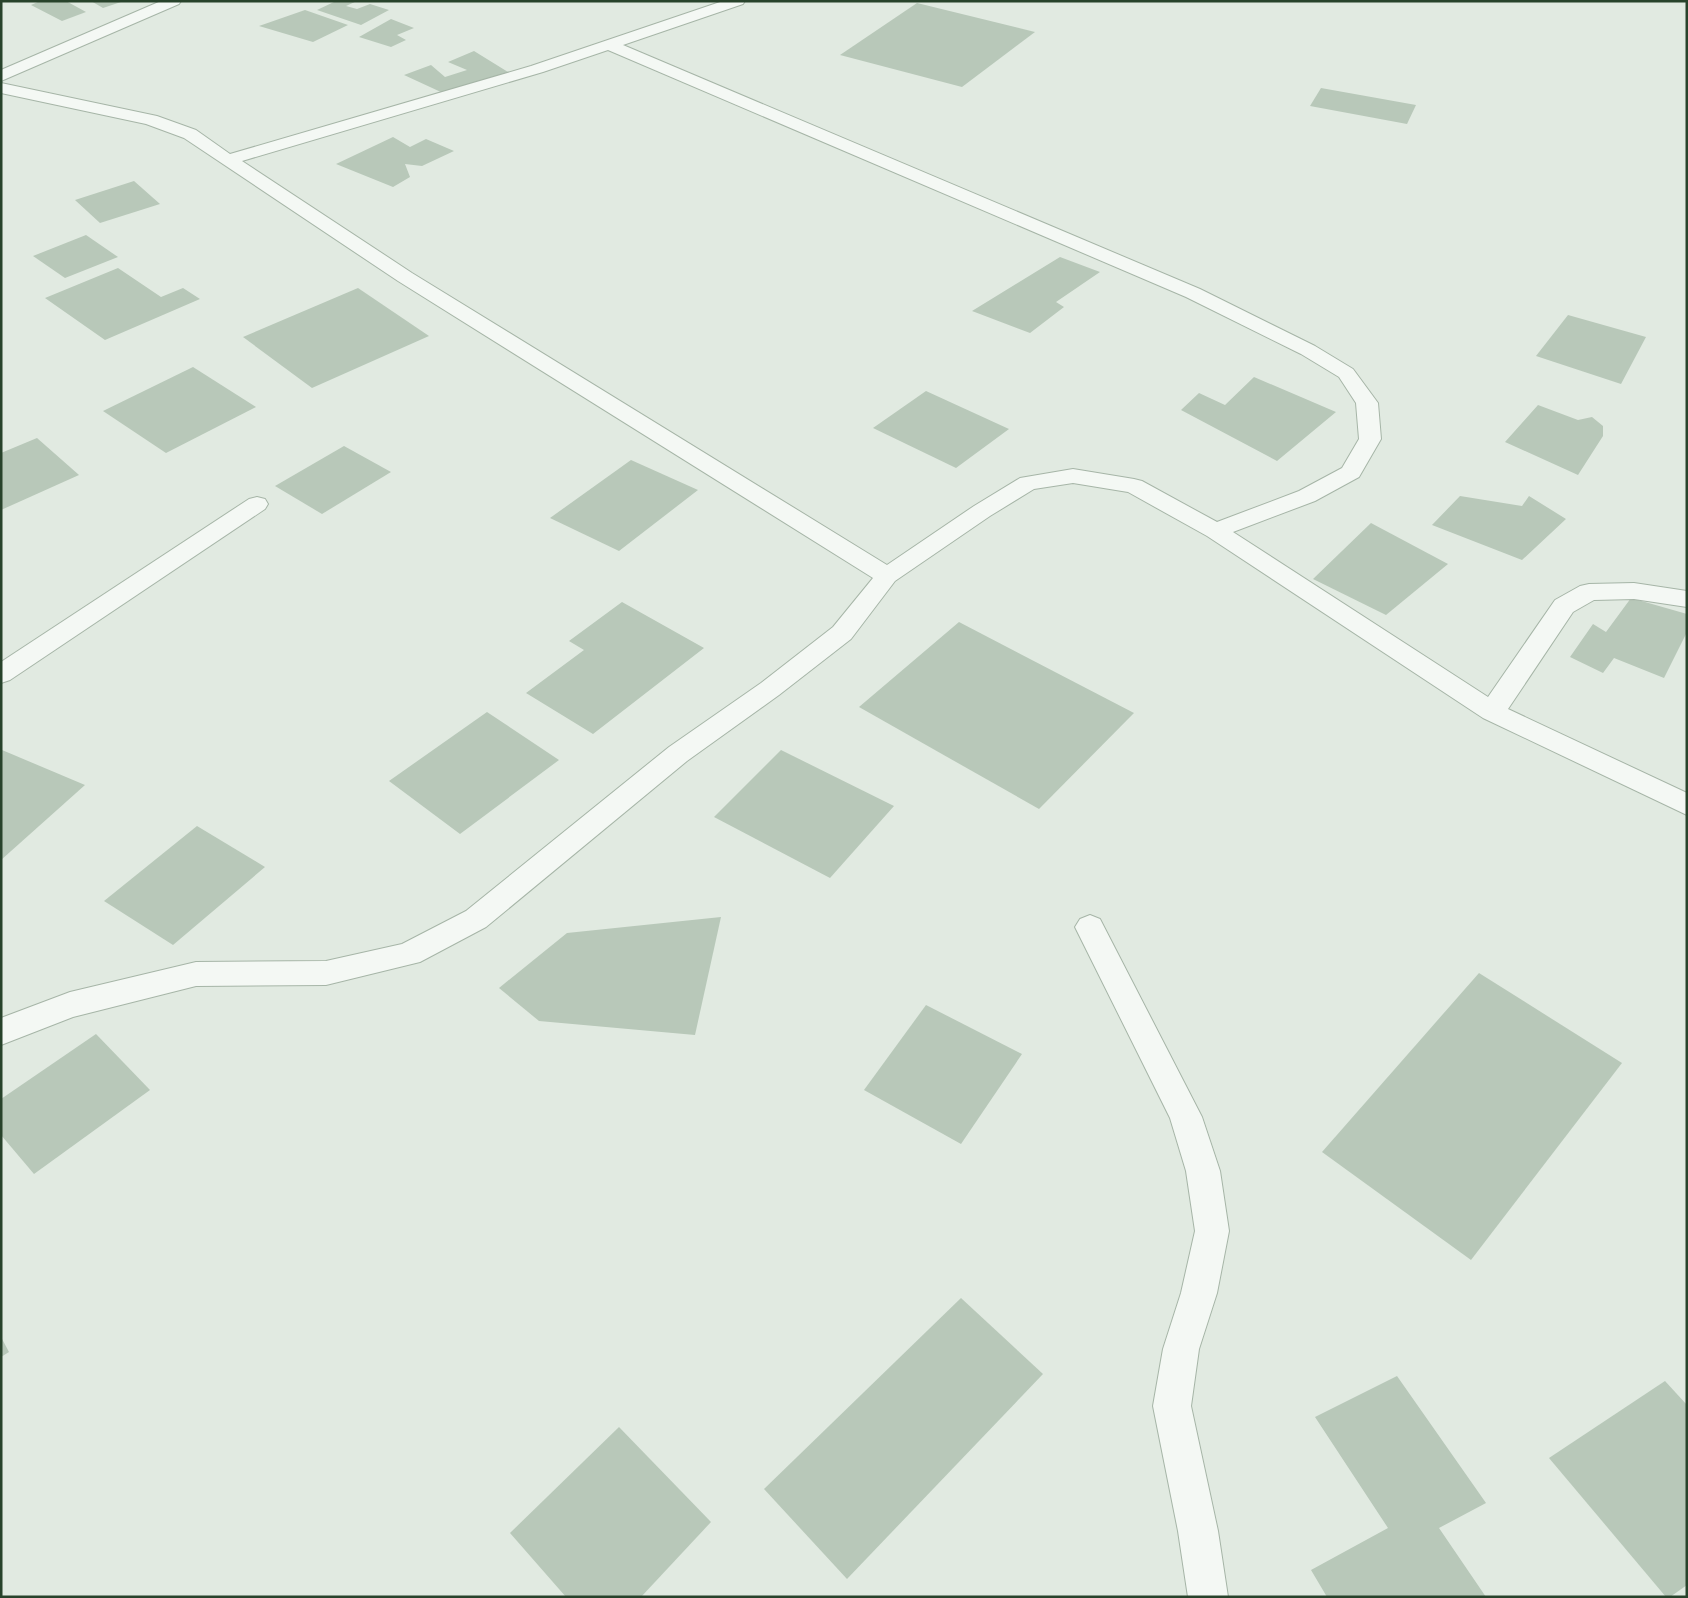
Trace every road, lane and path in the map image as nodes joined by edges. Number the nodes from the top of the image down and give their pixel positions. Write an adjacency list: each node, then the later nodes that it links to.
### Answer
1 (174, 1): 4 (street)
2 (738, 1): 3 (street)
3 (610, 45): 6 (street); 8 (street)
4 (1, 76)
5 (1, 88): 6 (street)
6 (228, 160): 9 (street)
7 (257, 504): 11 (street)
8 (1216, 531): 9 (street); 12 (street)
9 (887, 576): 15 (street)
10 (1687, 600): 12 (street)
11 (1, 674)
12 (1492, 712): 13 (street)
13 (1687, 805)
14 (1090, 927): 16 (street)
15 (1, 1032)
16 (1208, 1597)

